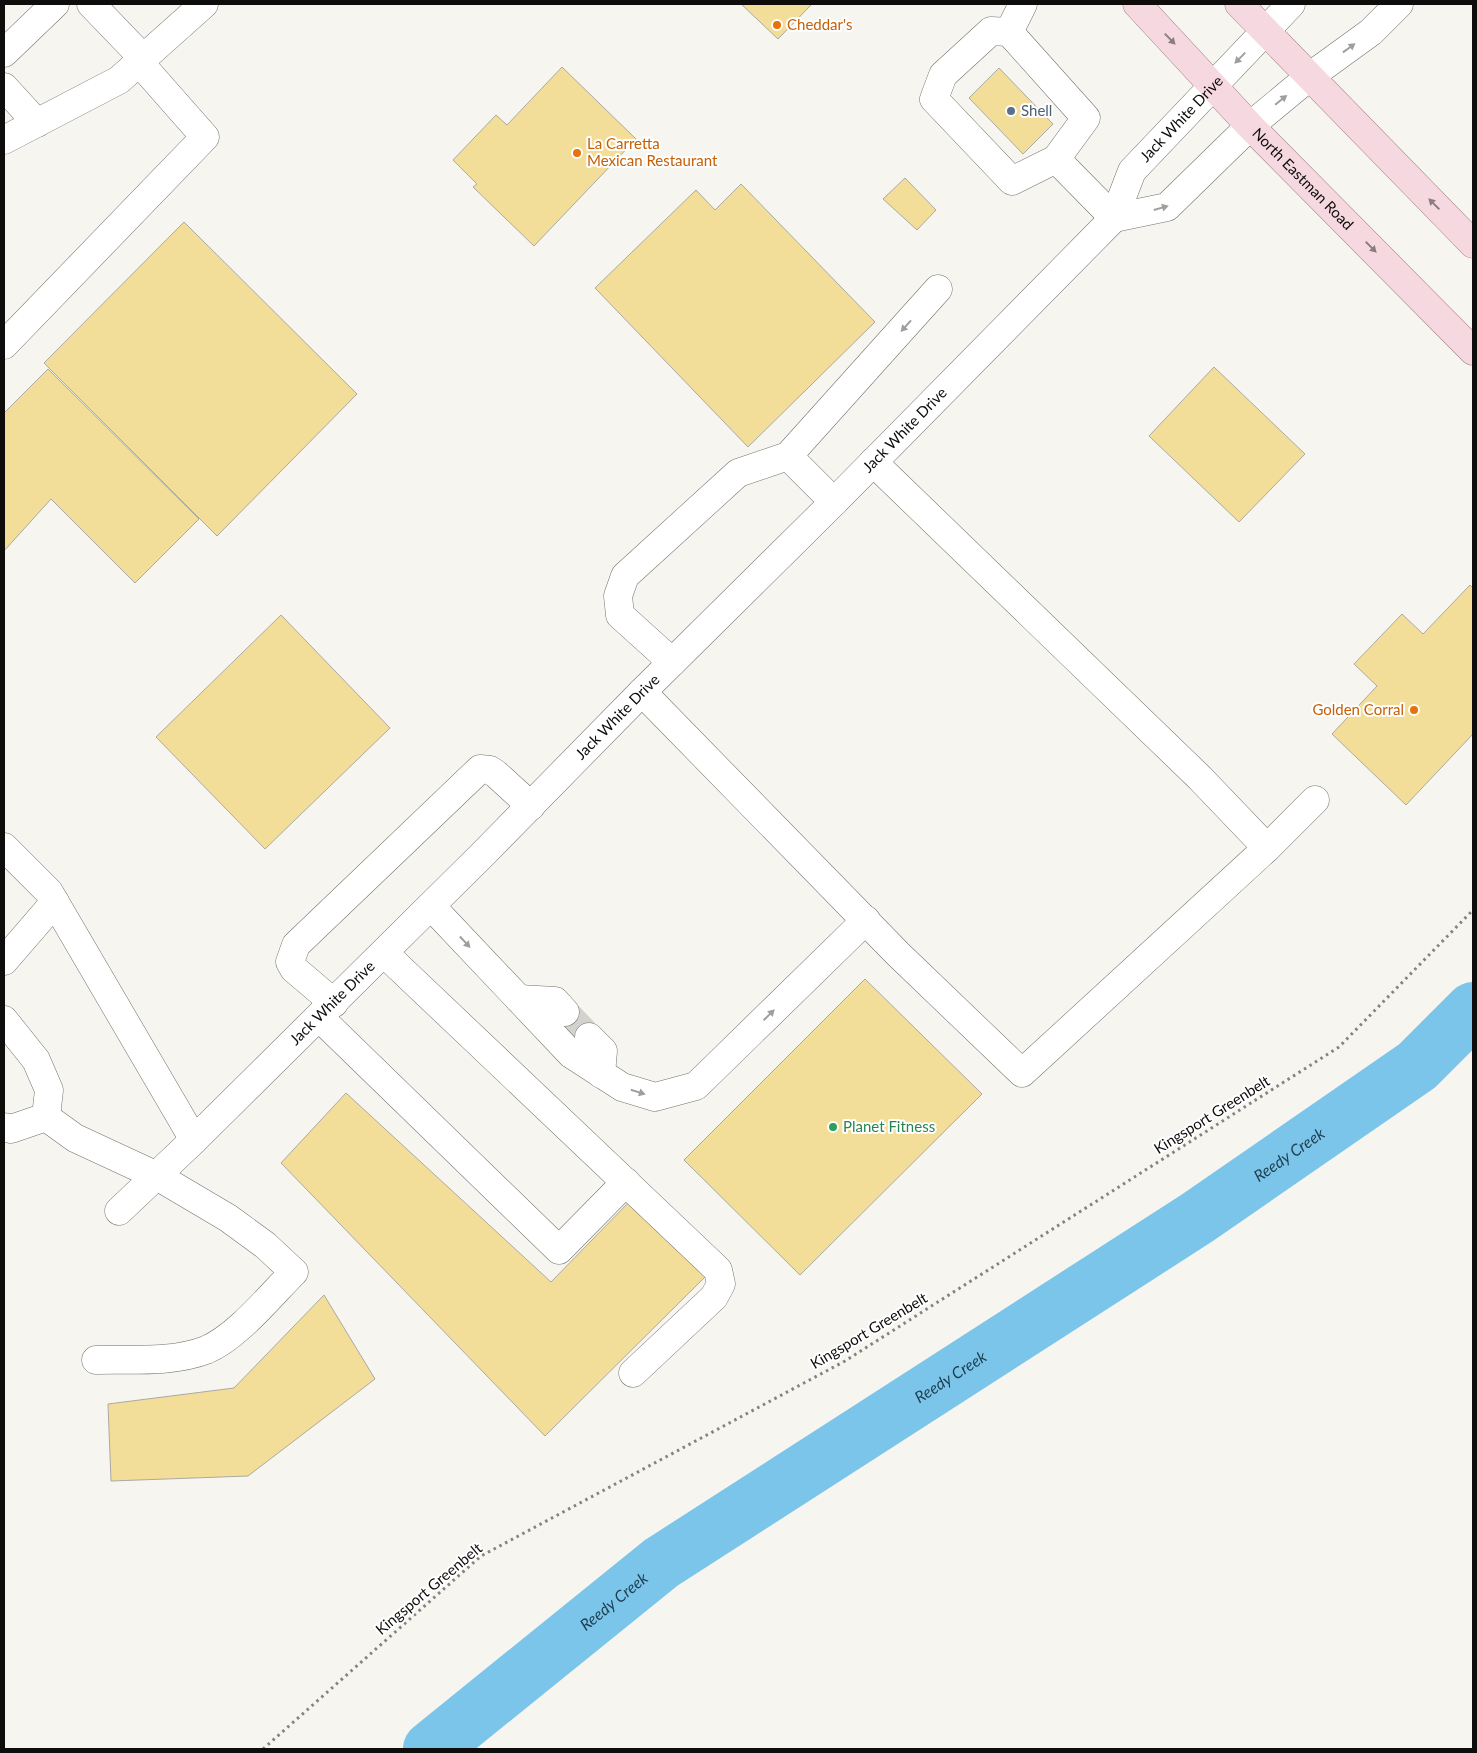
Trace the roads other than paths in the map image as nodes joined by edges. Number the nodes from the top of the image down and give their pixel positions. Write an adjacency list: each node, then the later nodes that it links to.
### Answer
1 (55, 4): 11 (street)
2 (91, 4): 12 (street)
3 (204, 4): 12 (street)
4 (1023, 4): 9 (street)
5 (1136, 4): 14 (main road, North Eastman Road, one-way to 14)
6 (1239, 4): 10 (main road)
7 (1291, 4): 10 (street, Jack White Drive)
8 (1399, 4): 13 (street, one-way to 8)
9 (1008, 32): 19 (street); 19 (street)
10 (1266, 32): 13 (main road); 14 (street, Jack White Drive, one-way to 14)
11 (4, 53)
12 (141, 60): 16 (street); 23 (street)
13 (1309, 77): 17 (street, one-way to 13); 21 (main road, one-way to 13)
14 (1214, 84): 17 (main road, North Eastman Road); 20 (street, Jack White Drive)
15 (4, 86): 16 (street)
16 (37, 123): 18 (street)
17 (1250, 126): 20 (street, one-way to 17); 24 (main road, North Eastman Road, one-way to 24)
18 (4, 140)
19 (1056, 159): 20 (street)
20 (1114, 218): 26 (street, Jack White Drive)
21 (1473, 244)
22 (938, 289): 25 (street, one-way to 25)
23 (4, 345)
24 (1473, 351)
25 (788, 456): 27 (street); 28 (street)
26 (873, 462): 27 (street, Jack White Drive); 33 (street)
27 (834, 502): 28 (street, Jack White Drive)
28 (672, 662): 29 (street, Jack White Drive)
29 (642, 692): 31 (street, Jack White Drive); 36 (street)
30 (1315, 800): 33 (street)
31 (531, 806): 35 (street, Jack White Drive); 40 (street)
32 (4, 847): 34 (street)
33 (1267, 848): 36 (street)
34 (55, 902): 38 (street); 47 (street)
35 (431, 906): 37 (street, Jack White Drive); 39 (street, one-way to 39)
36 (866, 920): 44 (street, one-way to 36)
37 (384, 953): 40 (street, Jack White Drive); 49 (street)
38 (4, 961)
39 (519, 999): 41 (street); 44 (street)
40 (326, 1010): 47 (street, Jack White Drive); 49 (street)
41 (565, 1012)
42 (4, 1020): 45 (street)
43 (589, 1037): 44 (street)
44 (601, 1074)
45 (46, 1117): 46 (street); 48 (street)
46 (4, 1127)
47 (194, 1140): 48 (street, Jack White Drive)
48 (156, 1176): 50 (street, Jack White Drive); 51 (street)
49 (626, 1182): 52 (street)
50 (119, 1211)
51 (96, 1360)
52 (633, 1374)

